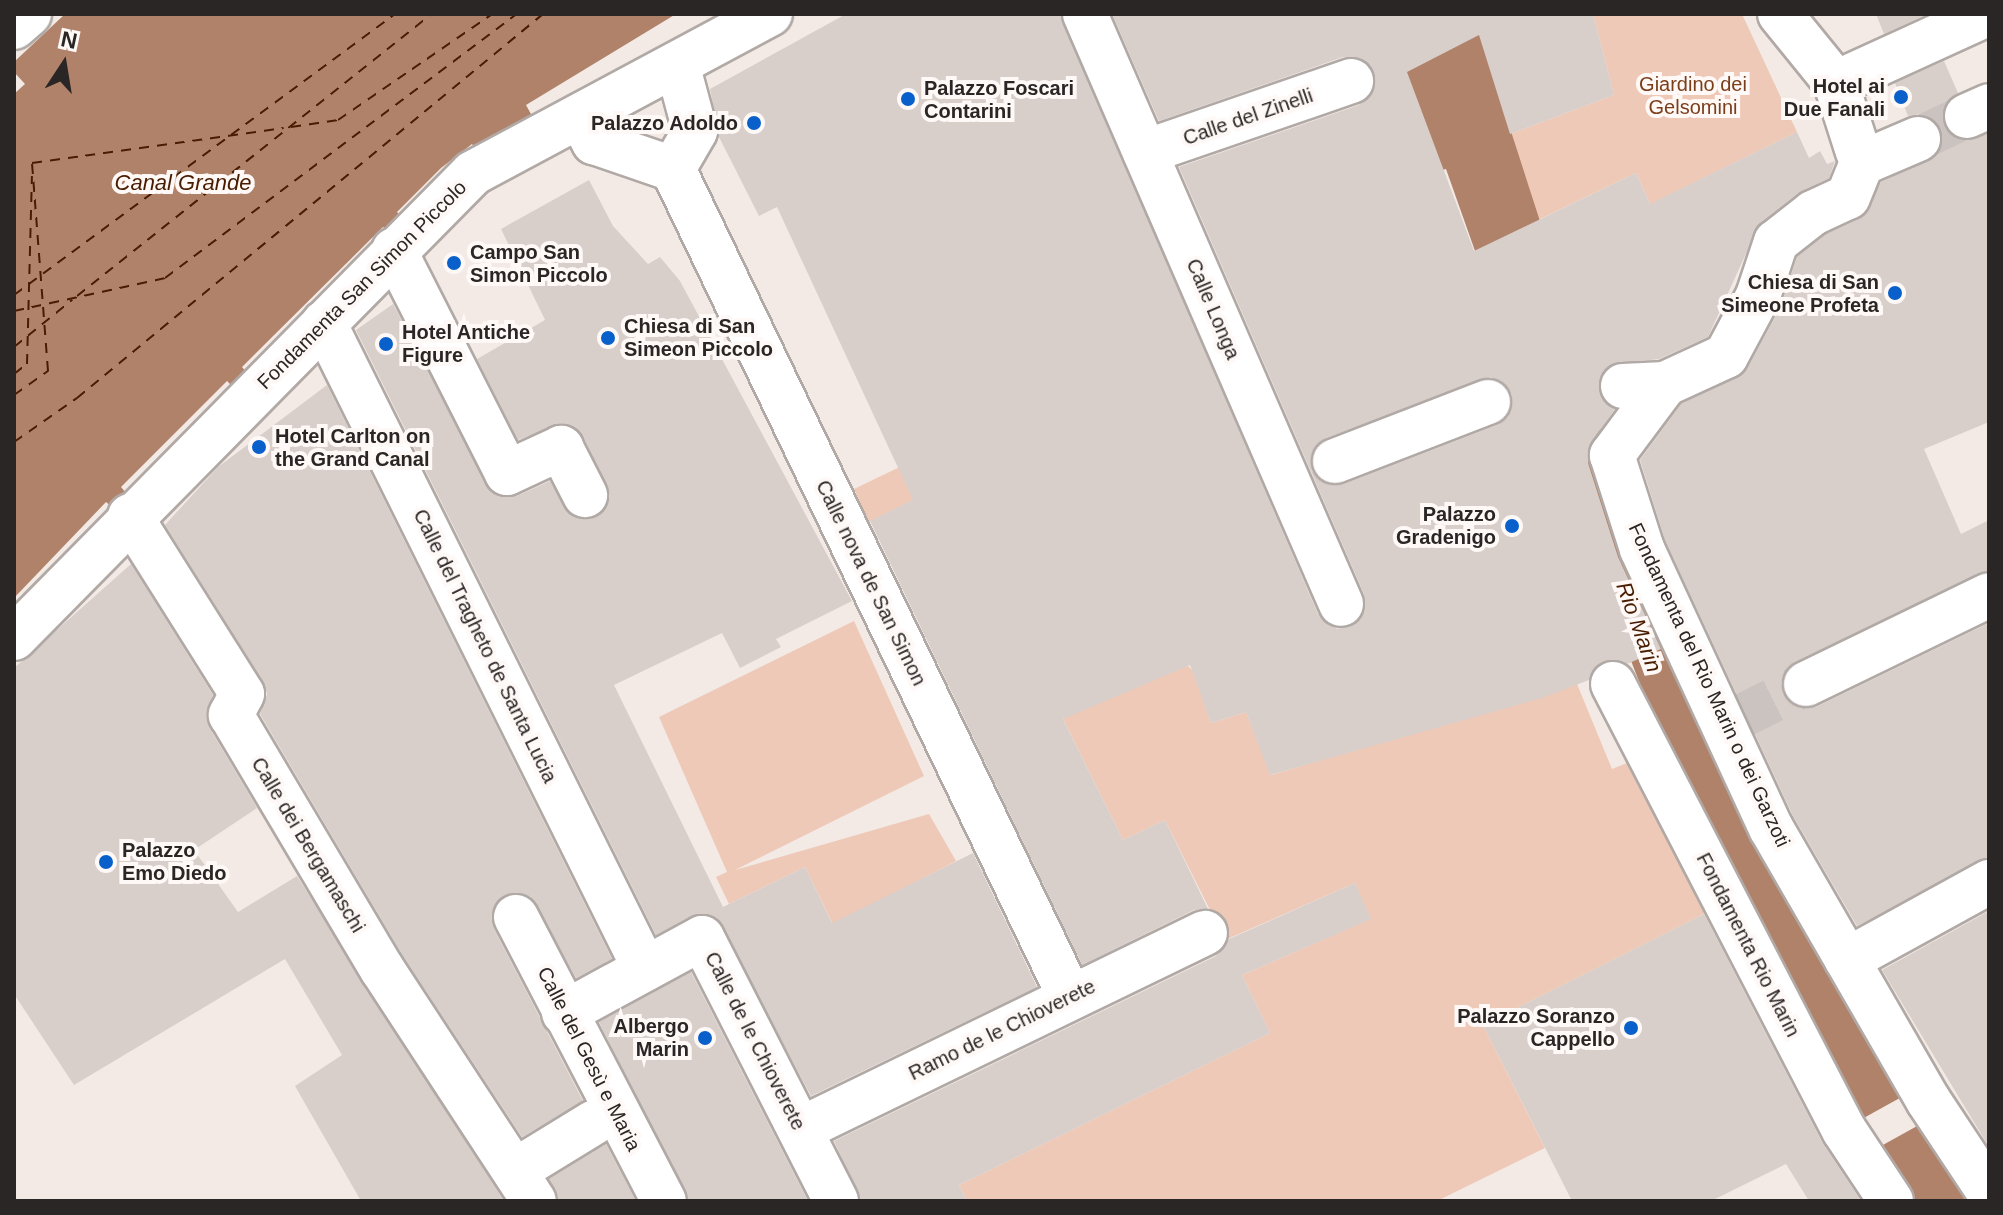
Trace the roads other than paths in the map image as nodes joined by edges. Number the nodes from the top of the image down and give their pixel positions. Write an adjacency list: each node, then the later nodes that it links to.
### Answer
1 (29, 14): 6 (street)
2 (770, 14): 7 (street, Fondamenta San Simon Piccolo)
3 (1085, 14): 11 (street, Calle Longa)
4 (1780, 14): 5 (street)
5 (1983, 24)
6 (14, 27)
7 (677, 64): 9 (street, Fondamenta San Simon Piccolo); 12 (street)
8 (1351, 81): 11 (street, Calle del Zinelli)
9 (580, 116): 12 (street); 13 (street, Fondamenta San Simon Piccolo)
10 (1918, 139): 27 (street, Fondamenta del Rio Marin o dei Garzoti)
11 (1145, 152): 16 (street, Calle Longa)
12 (673, 169): 29 (street, Calle nova de San Simon)
13 (394, 250): 14 (street, Fondamenta San Simon Piccolo); 17 (street)
14 (324, 323): 18 (street, Fondamenta San Simon Piccolo); 28 (street, Calle del Tragheto de Santa Lucia)
15 (1488, 402): 16 (street)
16 (1309, 470): 20 (street, Calle Longa)
17 (585, 495)
18 (130, 516): 21 (street, Fondamenta San Simon Piccolo); 33 (street, Calle dei Bergamaschi)
19 (1989, 595): 23 (street)
20 (1341, 604)
21 (14, 638)
22 (1613, 684): 37 (street, Fondamenta Rio Marin)
23 (1806, 684)
24 (1989, 882): 27 (street)
25 (516, 917): 30 (street, Calle del Gesù e Maria)
26 (1205, 933): 29 (street, Ramo de le Chioverete)
27 (1847, 960): 34 (street, Fondamenta del Rio Marin o dei Garzoti)
28 (645, 969): 30 (street); 32 (street, Calle de le Chioverete)
29 (1070, 997): 32 (street, Ramo de le Chioverete)
30 (564, 1013): 31 (street, Calle del Gesù e Maria)
31 (603, 1124): 33 (street); 35 (street, Calle del Gesù e Maria)
32 (801, 1129): 36 (street, Calle de le Chioverete)
33 (526, 1185)
34 (1989, 1192)
35 (664, 1201)
36 (836, 1201)
37 (1891, 1201)

